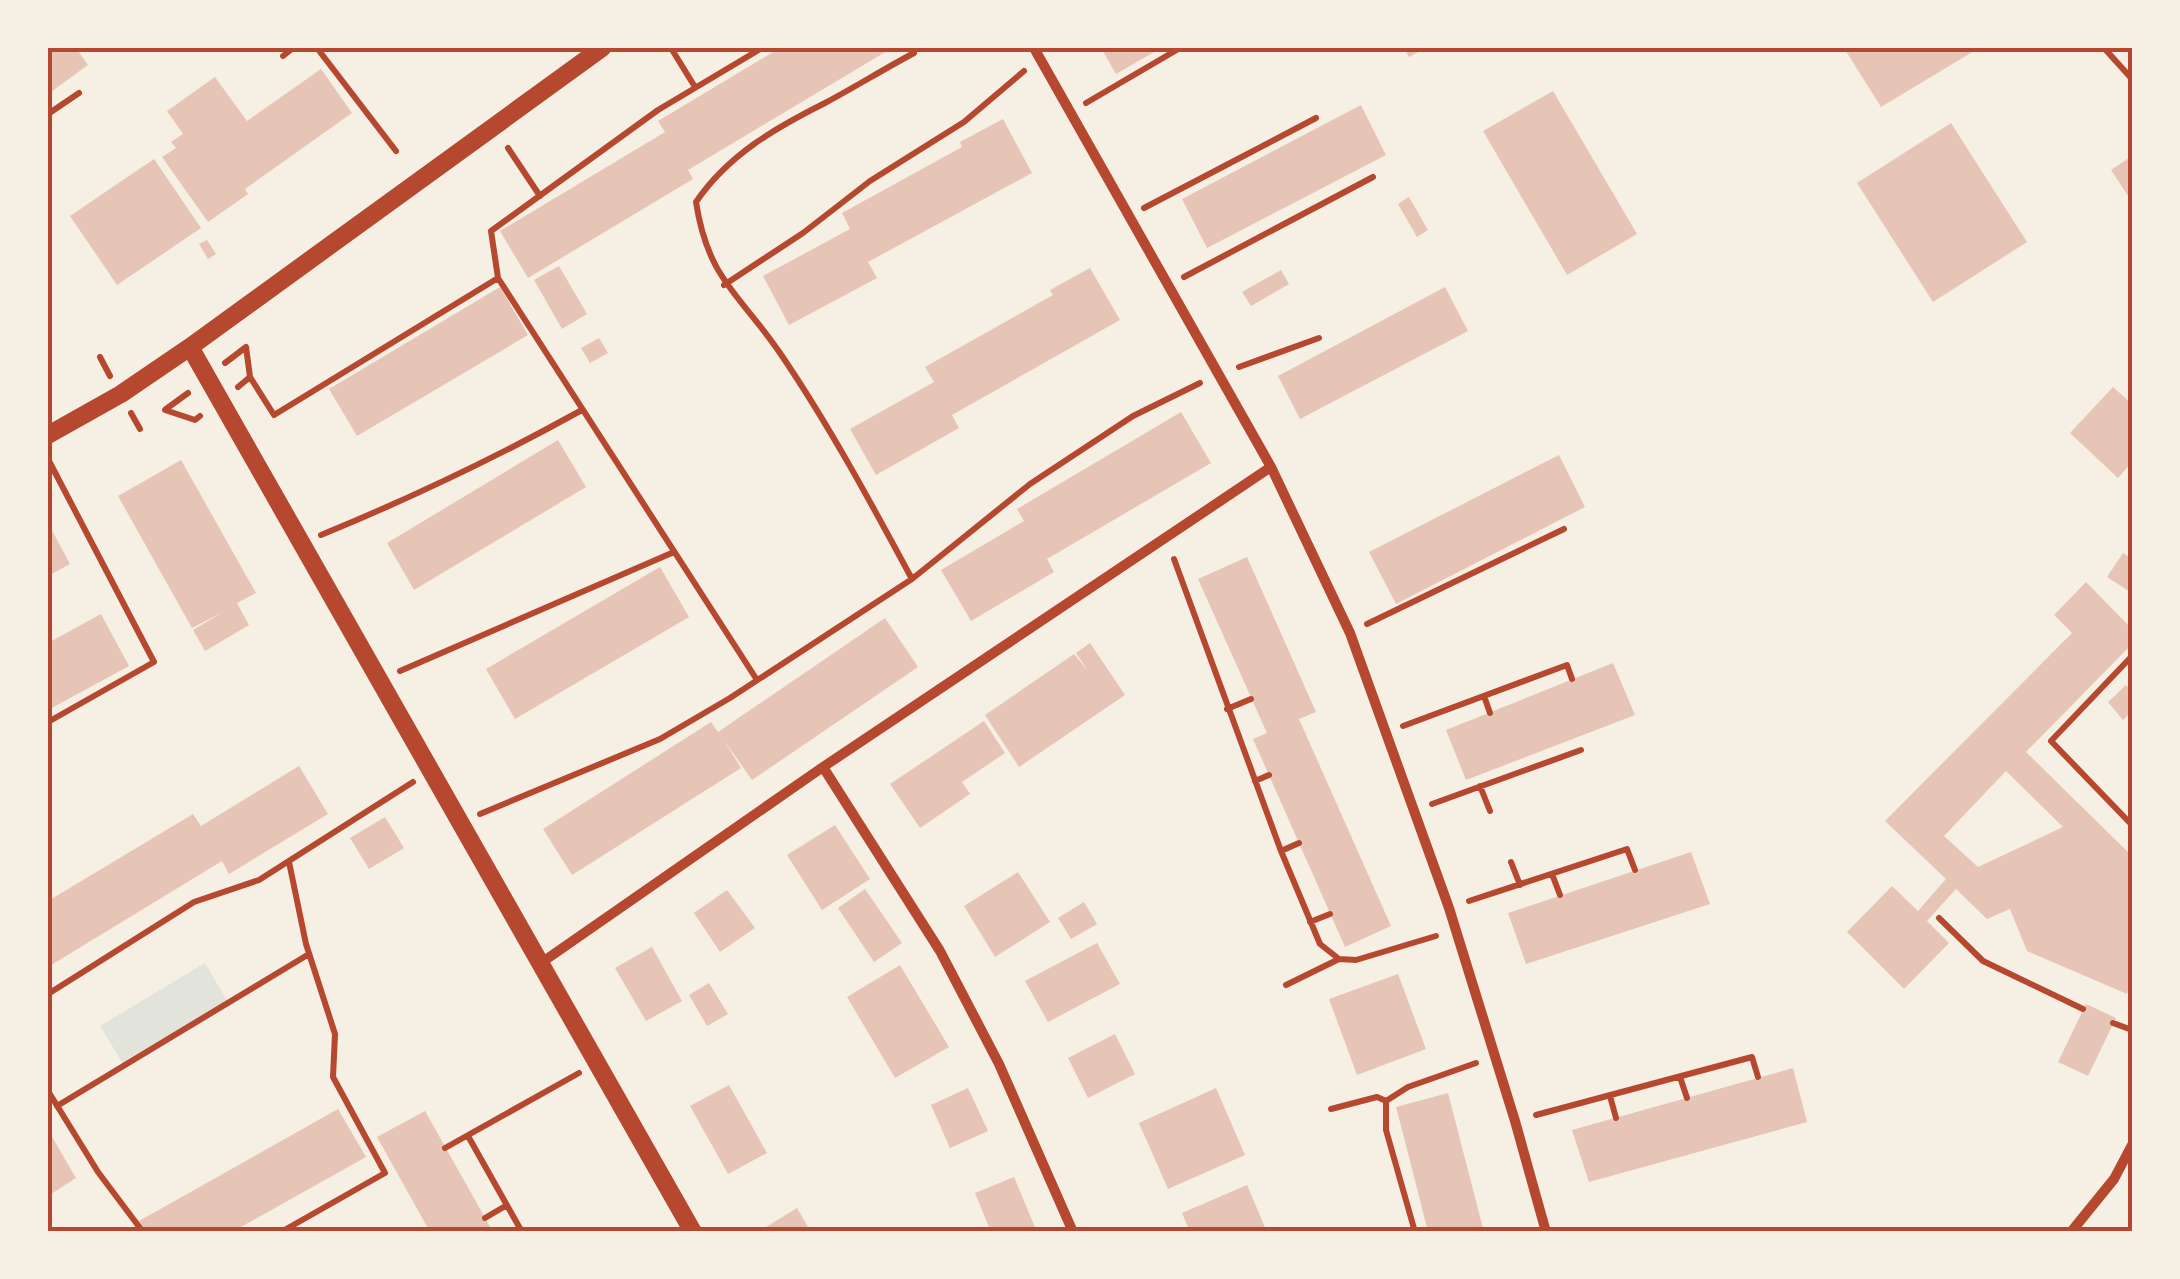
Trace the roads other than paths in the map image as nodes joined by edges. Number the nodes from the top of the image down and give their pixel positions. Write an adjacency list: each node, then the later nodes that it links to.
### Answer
1 (602, 48): 3 (street)
2 (1037, 52): 5 (street)
3 (190, 347): 4 (street); 7 (street)
4 (48, 435)
5 (1271, 468): 6 (street); 11 (street)
6 (823, 767): 7 (street); 10 (street)
7 (540, 963): 9 (street)
8 (2132, 1145): 12 (street)
9 (694, 1232)
10 (1073, 1232)
11 (1546, 1232)
12 (2071, 1232)

